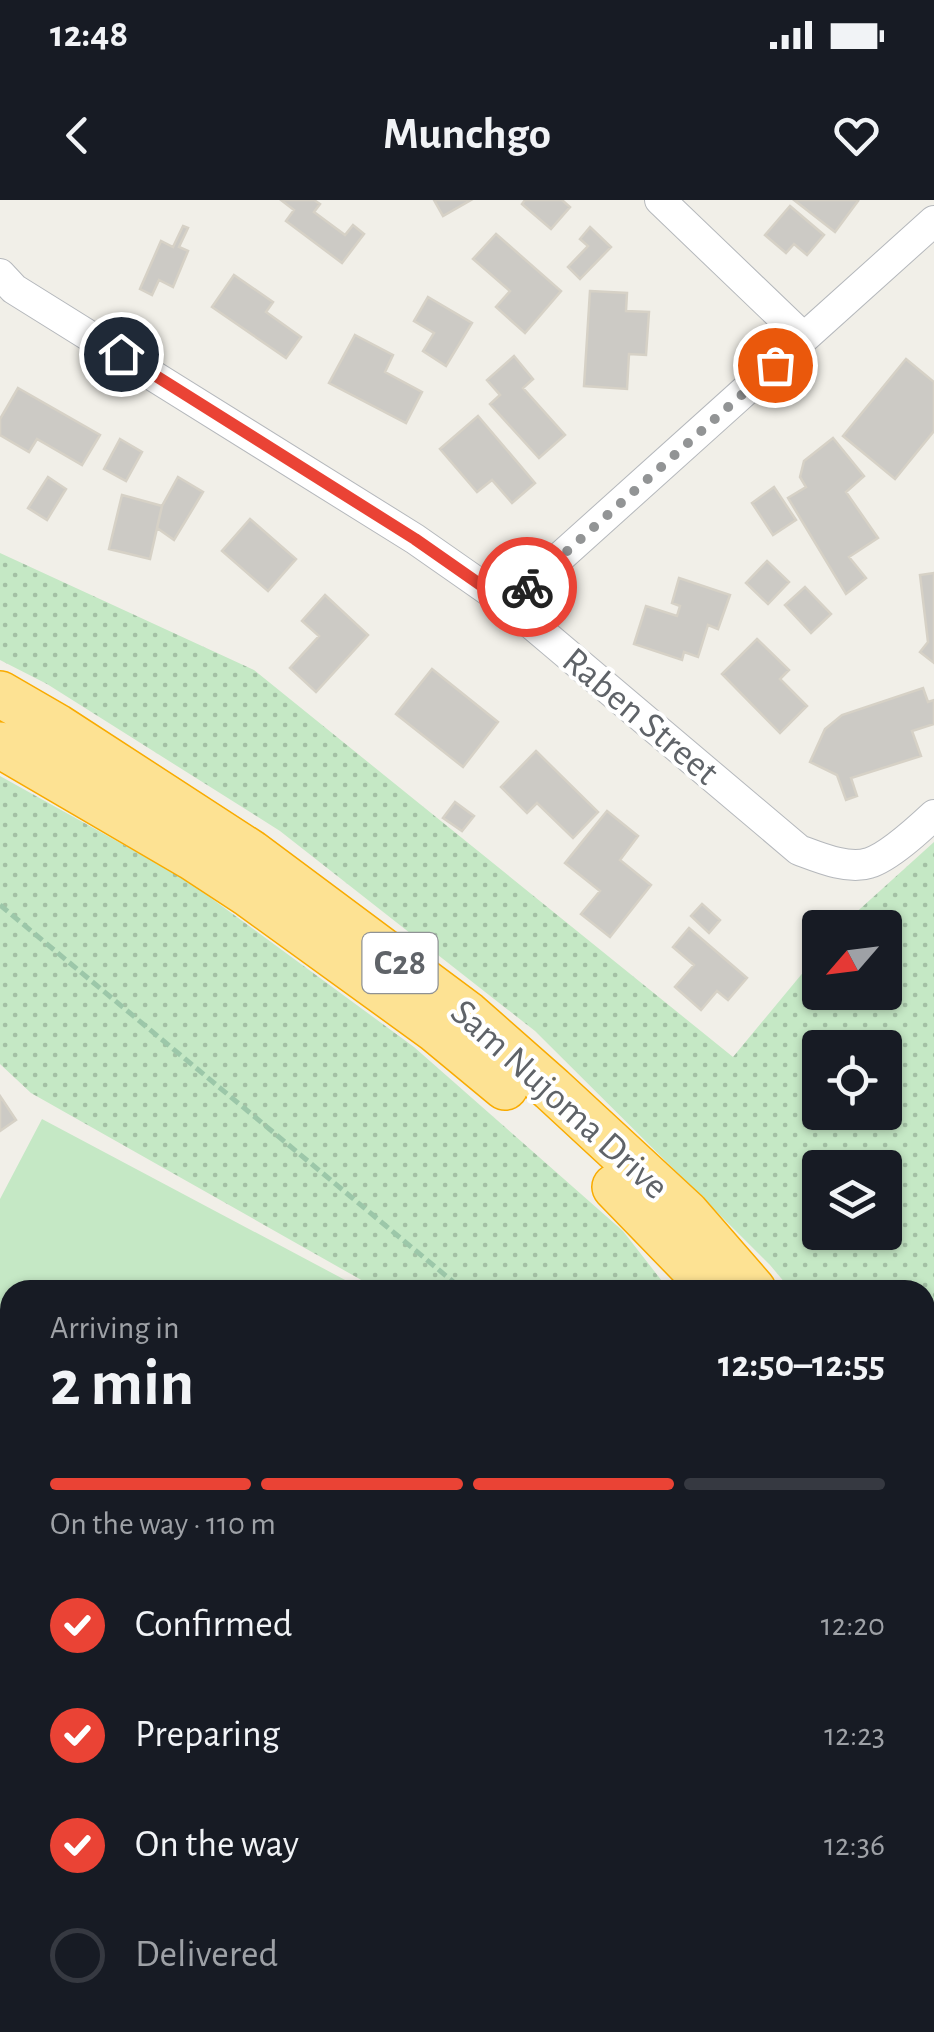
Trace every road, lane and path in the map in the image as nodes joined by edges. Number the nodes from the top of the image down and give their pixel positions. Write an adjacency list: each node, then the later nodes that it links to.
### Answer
1 (660, 200): 4 (street)
2 (934, 221): 4 (street)
3 (0, 274): 5 (street, Raben Street)
4 (804, 338): 5 (street)
5 (508, 604): 8 (street, Raben Street)
6 (0, 694): 12 (highway, Sam Nujoma Drive / C28)
7 (0, 746): 11 (highway, Sam Nujoma Drive / C28)
8 (934, 815)
9 (0, 906): 10 (path)
10 (452, 1280)
11 (705, 1280)
12 (744, 1280)

